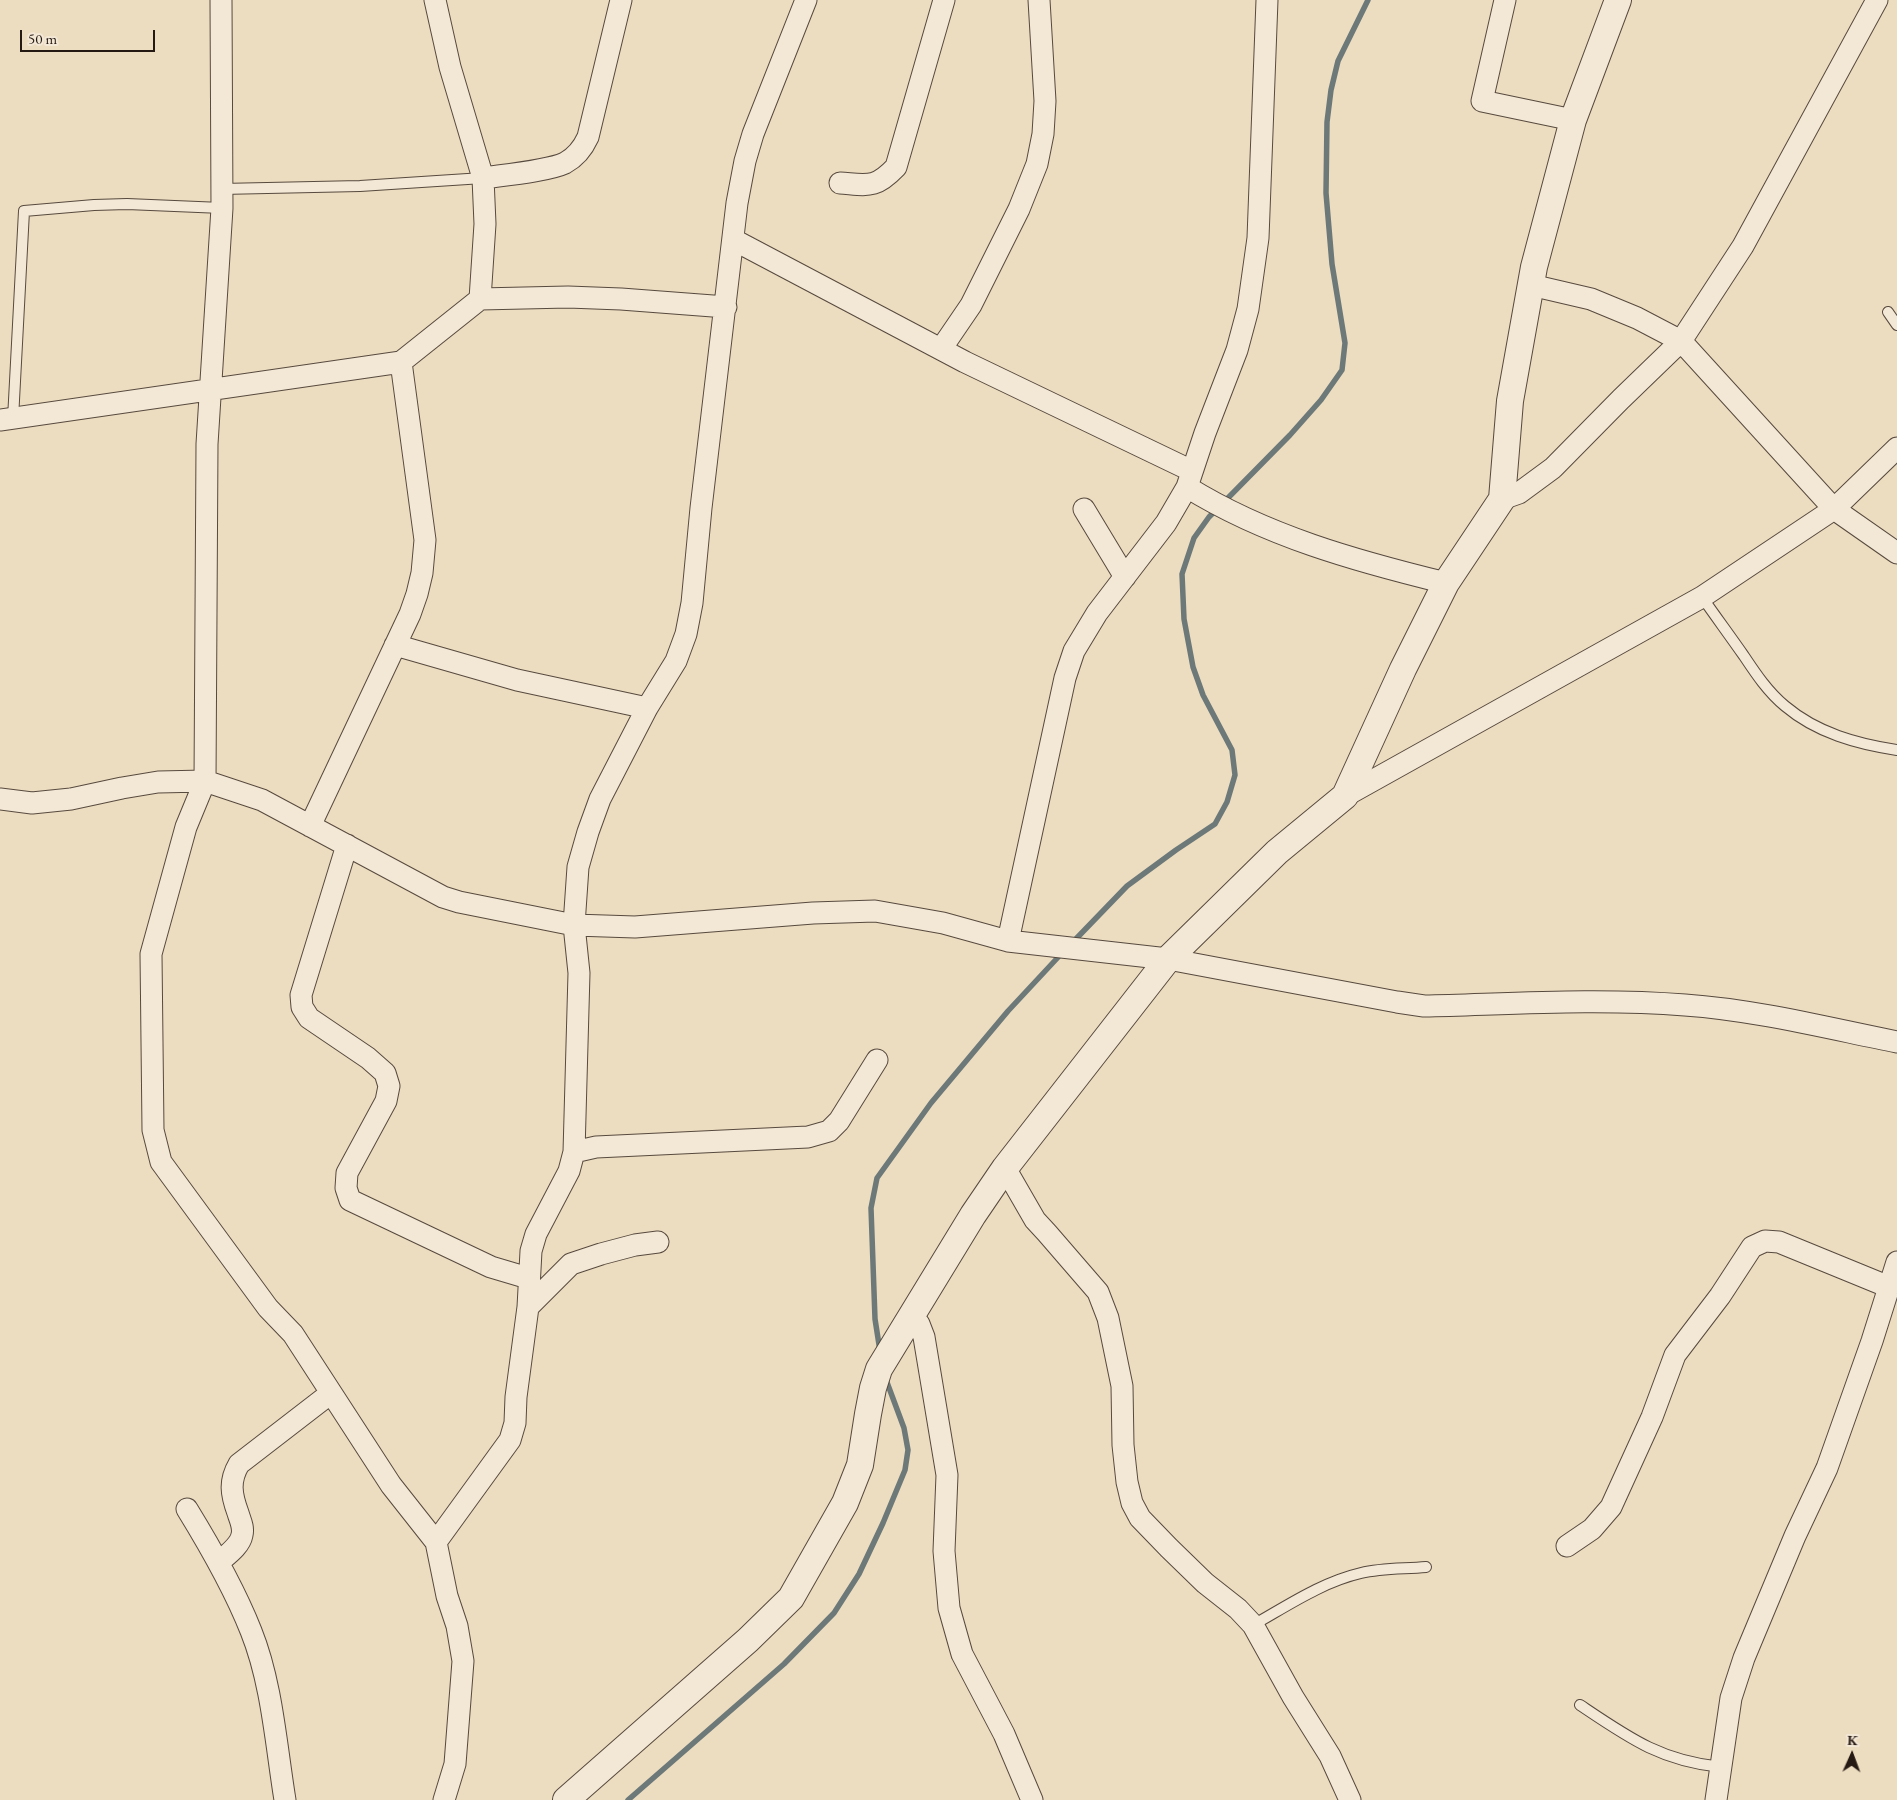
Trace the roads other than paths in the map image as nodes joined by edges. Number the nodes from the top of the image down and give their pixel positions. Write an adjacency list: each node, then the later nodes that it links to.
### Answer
1 (221, 0): 14 (street)
2 (435, 0): 12 (street)
3 (621, 0): 12 (street)
4 (806, 0): 15 (street)
5 (944, 0): 13 (street)
6 (1040, 0): 22 (street)
7 (1267, 0): 27 (street)
8 (1505, 0): 11 (street)
9 (1618, 0): 11 (street)
10 (1877, 0): 21 (street)
11 (1573, 120): 16 (street)
12 (483, 178): 14 (lane); 17 (street)
13 (840, 183)
14 (222, 199): 24 (street); 25 (lane)
15 (734, 240): 18 (street); 22 (street)
16 (1531, 285): 21 (street); 28 (street)
17 (480, 299): 18 (street); 23 (street)
18 (726, 307): 36 (street)
19 (1888, 312): 20 (lane)
20 (1897, 326)
21 (1681, 341): 28 (street); 29 (street)
22 (941, 350): 27 (street)
23 (401, 362): 24 (street); 35 (street)
24 (210, 389): 25 (street); 38 (street)
25 (6, 420)
26 (1897, 448): 29 (street)
27 (1189, 479): 32 (street); 33 (street)
28 (1502, 499): 33 (street)
29 (1834, 508): 31 (street); 34 (street)
30 (1084, 509): 32 (street)
31 (1897, 553)
32 (1126, 577): 44 (street)
33 (1446, 583): 39 (street)
34 (1702, 597): 37 (lane); 39 (street)
35 (396, 645): 36 (street); 41 (street)
36 (647, 708): 43 (street)
37 (1897, 750)
38 (205, 781): 40 (street); 41 (street); 56 (street)
39 (1345, 796): 45 (street)
40 (0, 800)
41 (310, 826): 42 (street)
42 (347, 845): 43 (street); 52 (street)
43 (574, 925): 44 (street); 48 (street)
44 (1008, 941): 45 (street)
45 (1168, 959): 46 (street); 49 (street)
46 (1897, 1042)
47 (877, 1060): 48 (street)
48 (574, 1152): 52 (street)
49 (1005, 1168): 55 (street); 62 (street)
50 (658, 1242): 54 (street)
51 (1897, 1262): 53 (street)
52 (528, 1278): 54 (street)
53 (1889, 1288): 59 (street); 64 (street)
54 (528, 1307): 58 (street)
55 (907, 1322): 67 (street); 68 (street)
56 (331, 1392): 58 (street); 60 (street)
57 (187, 1509): 60 (street)
58 (436, 1542): 66 (street)
59 (1567, 1546)
60 (219, 1562): 65 (street)
61 (1426, 1567): 62 (lane)
62 (1252, 1625): 69 (street)
63 (1580, 1705): 64 (lane)
64 (1721, 1767): 70 (street)
65 (285, 1800)
66 (444, 1800)
67 (566, 1800)
68 (1032, 1800)
69 (1350, 1800)
70 (1716, 1800)

